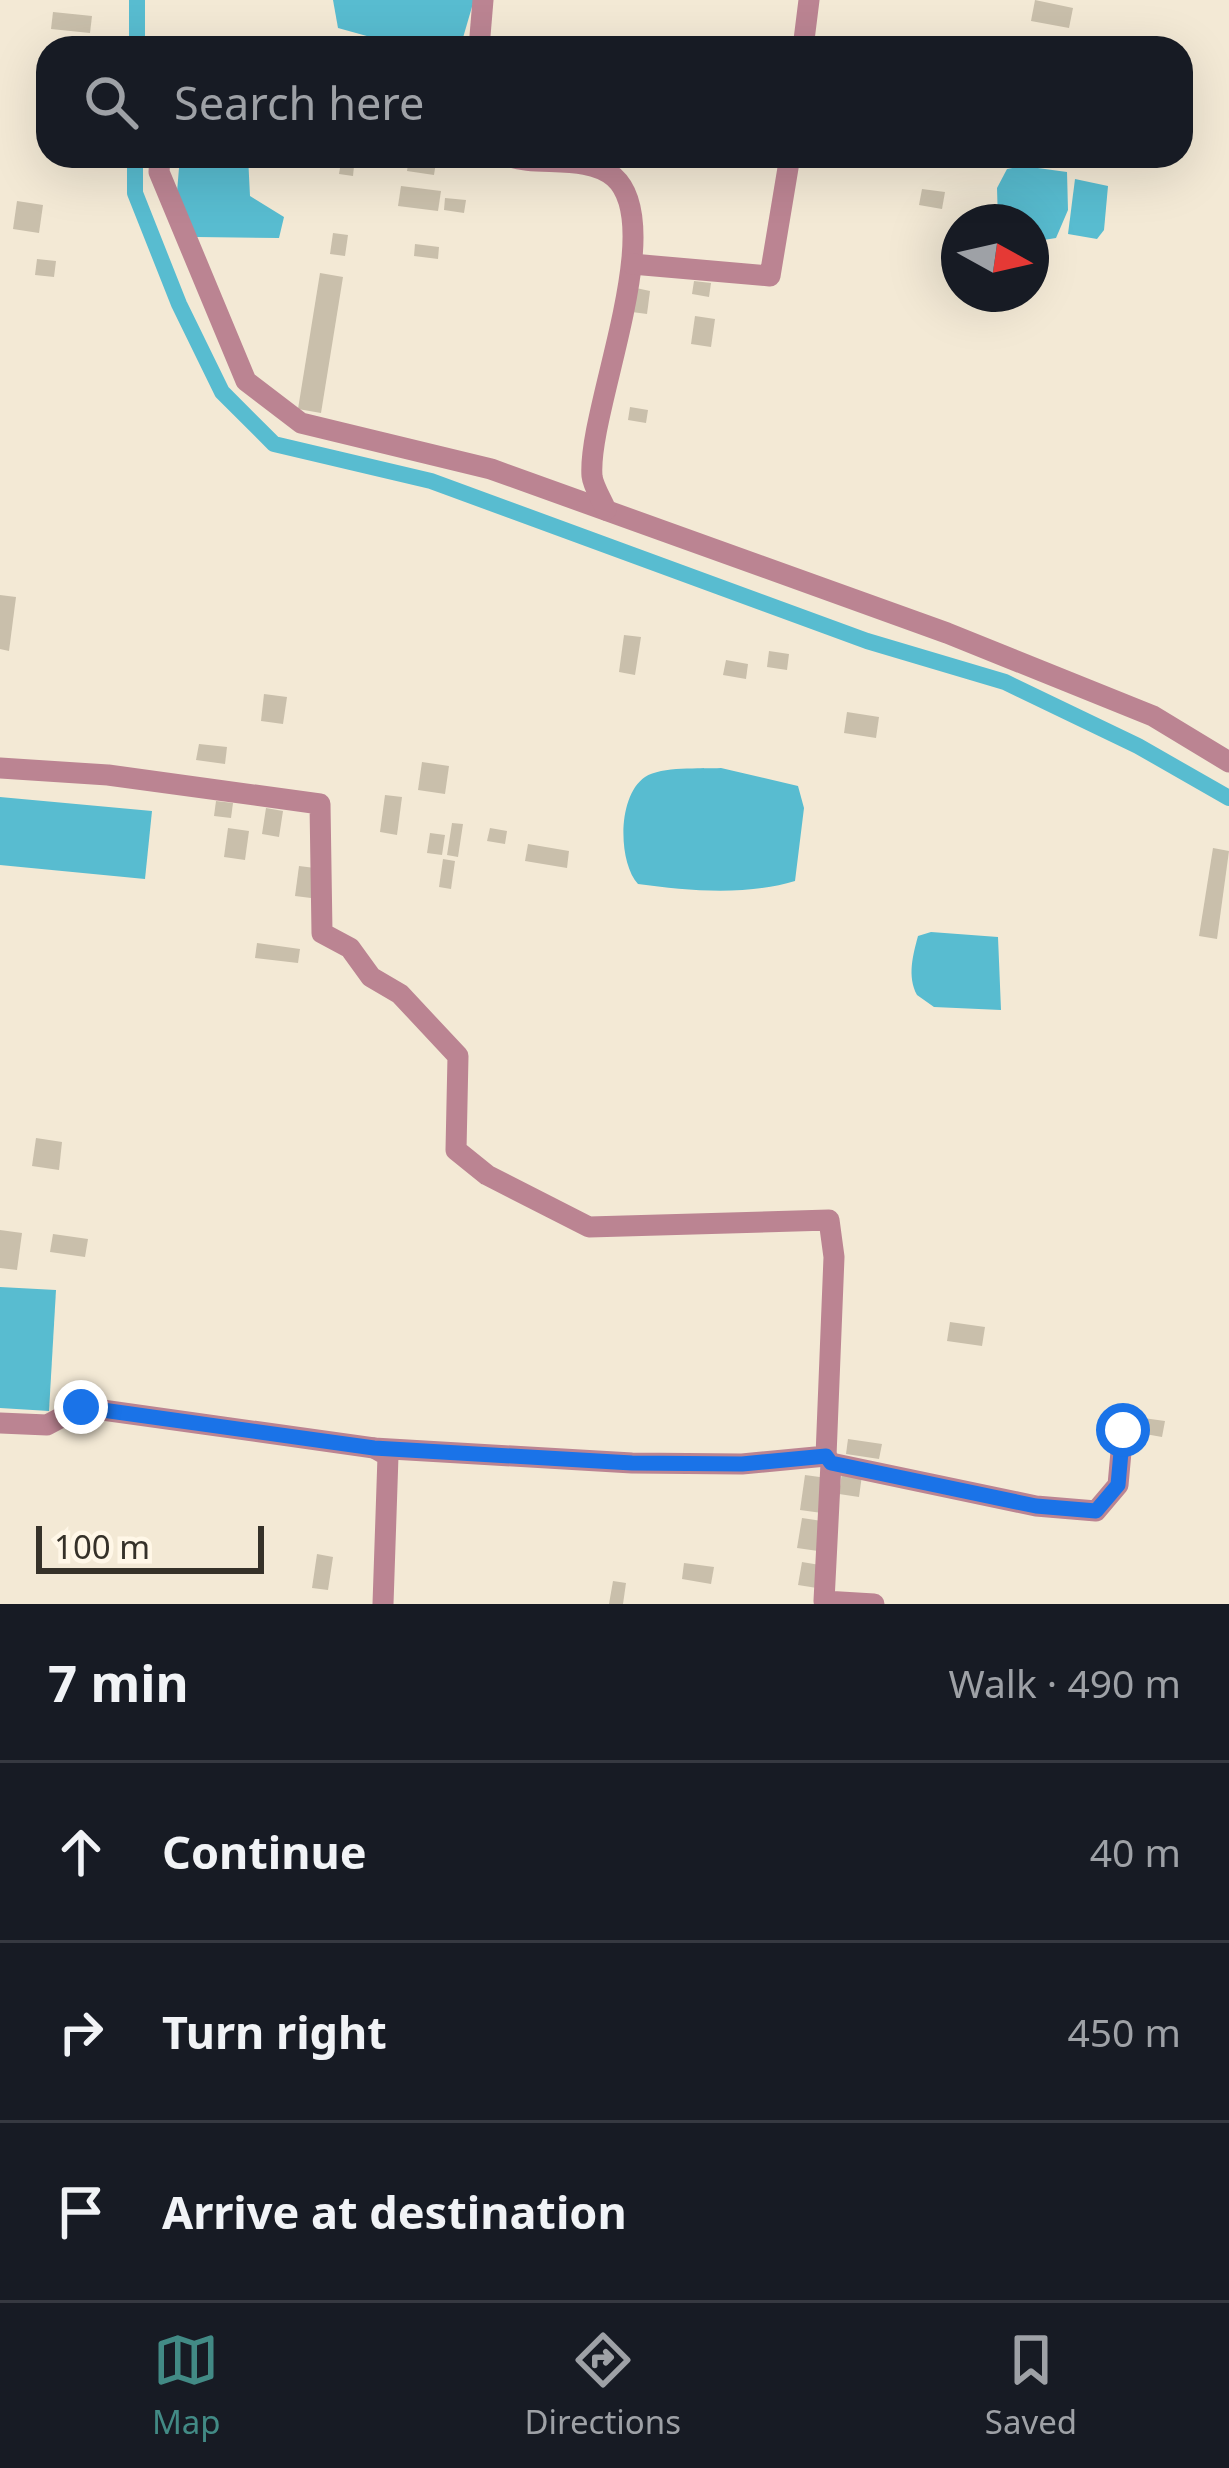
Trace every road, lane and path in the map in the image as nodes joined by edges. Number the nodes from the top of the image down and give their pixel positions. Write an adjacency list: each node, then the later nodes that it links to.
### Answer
1 (483, 0): 3 (street)
2 (809, 0): 4 (street)
3 (480, 36)
4 (804, 36)
5 (159, 168): 9 (street)
6 (595, 168): 8 (street)
7 (788, 168): 8 (street)
8 (632, 264): 9 (street)
9 (606, 510): 10 (street)
10 (1229, 762)
11 (0, 768): 15 (street)
12 (0, 1423): 14 (street)
13 (1123, 1430): 15 (street)
14 (374, 1448): 15 (street); 16 (street)
15 (828, 1460): 17 (street)
16 (383, 1604)
17 (874, 1604)

